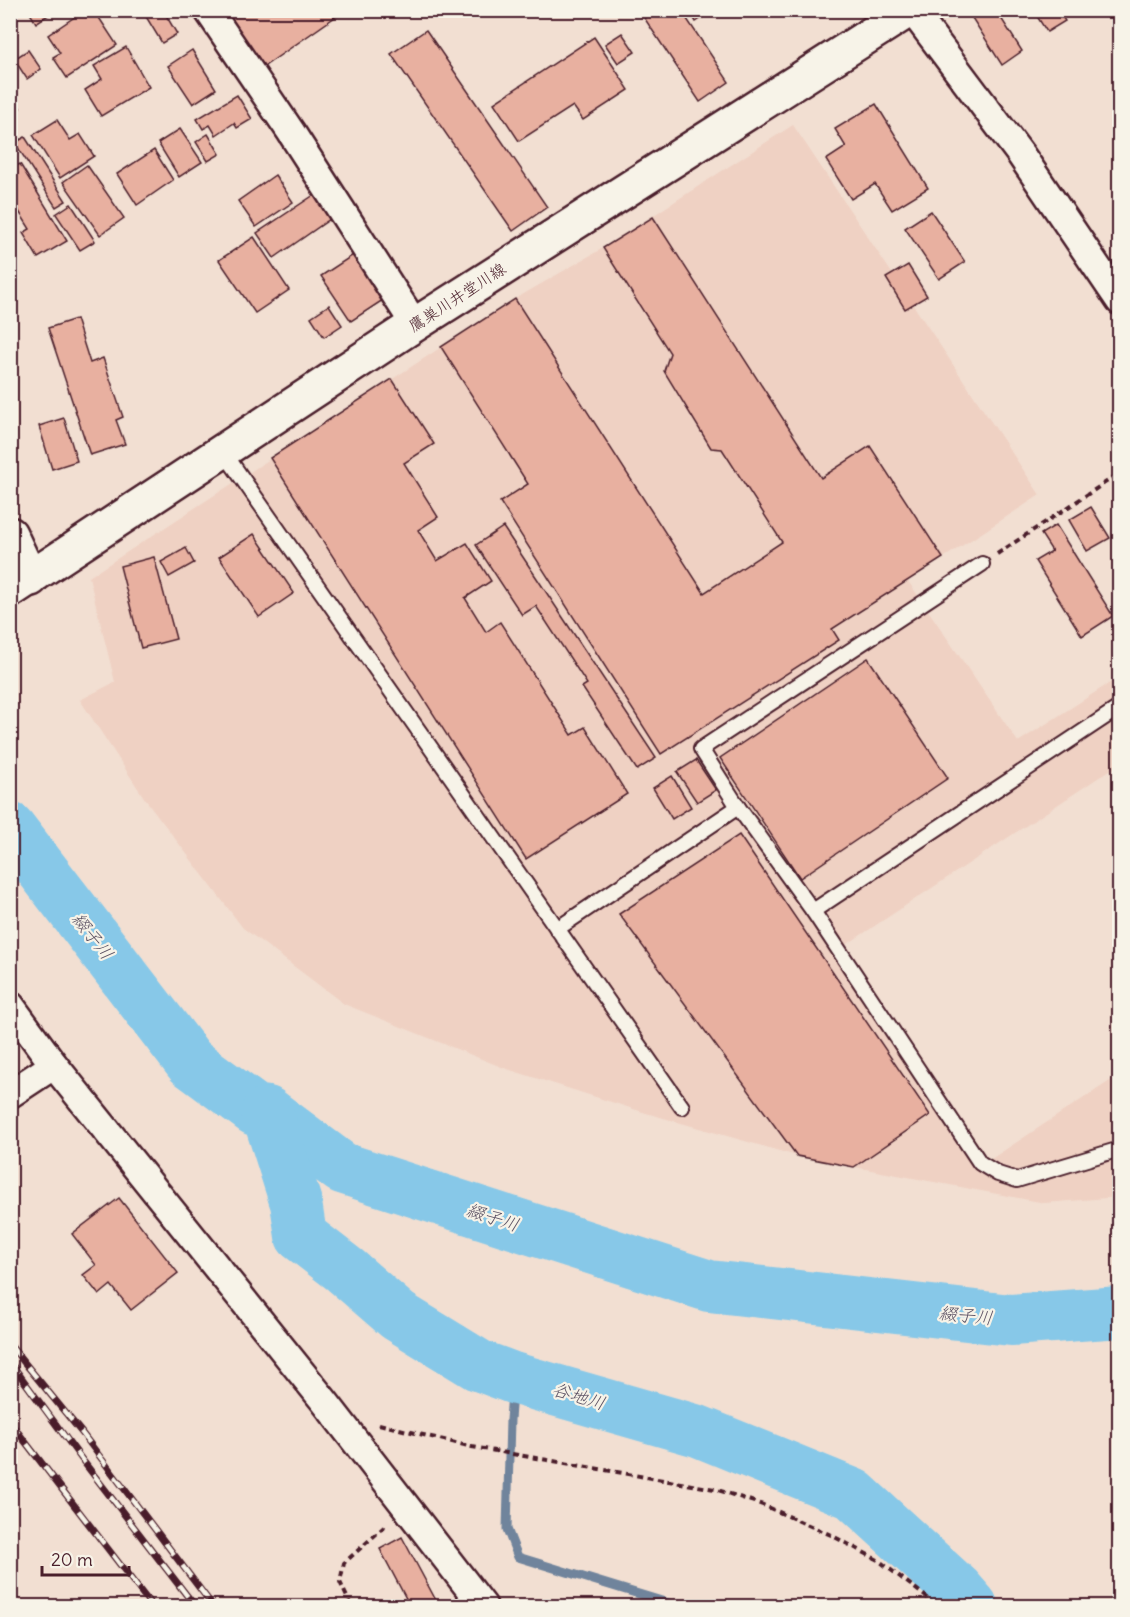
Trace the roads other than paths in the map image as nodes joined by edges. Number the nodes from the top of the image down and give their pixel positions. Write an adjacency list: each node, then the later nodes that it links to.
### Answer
1 (208, 10): 4 (street)
2 (911, 10): 3 (street); 4 (main road, 鷹巣川井堂川線)
3 (1119, 301)
4 (415, 325): 5 (main road, 鷹巣川井堂川線)
5 (223, 451): 8 (main road, 鷹巣川井堂川線); 12 (lane)
6 (10, 534): 8 (main road)
7 (982, 564): 10 (lane)
8 (21, 585)
9 (1119, 707): 11 (lane)
10 (738, 807): 11 (lane); 12 (lane)
11 (813, 911): 17 (lane)
12 (557, 929): 16 (lane)
13 (10, 1005): 14 (street)
14 (54, 1065): 15 (street); 18 (street)
15 (10, 1094)
16 (682, 1107)
17 (1119, 1149)
18 (483, 1606)

